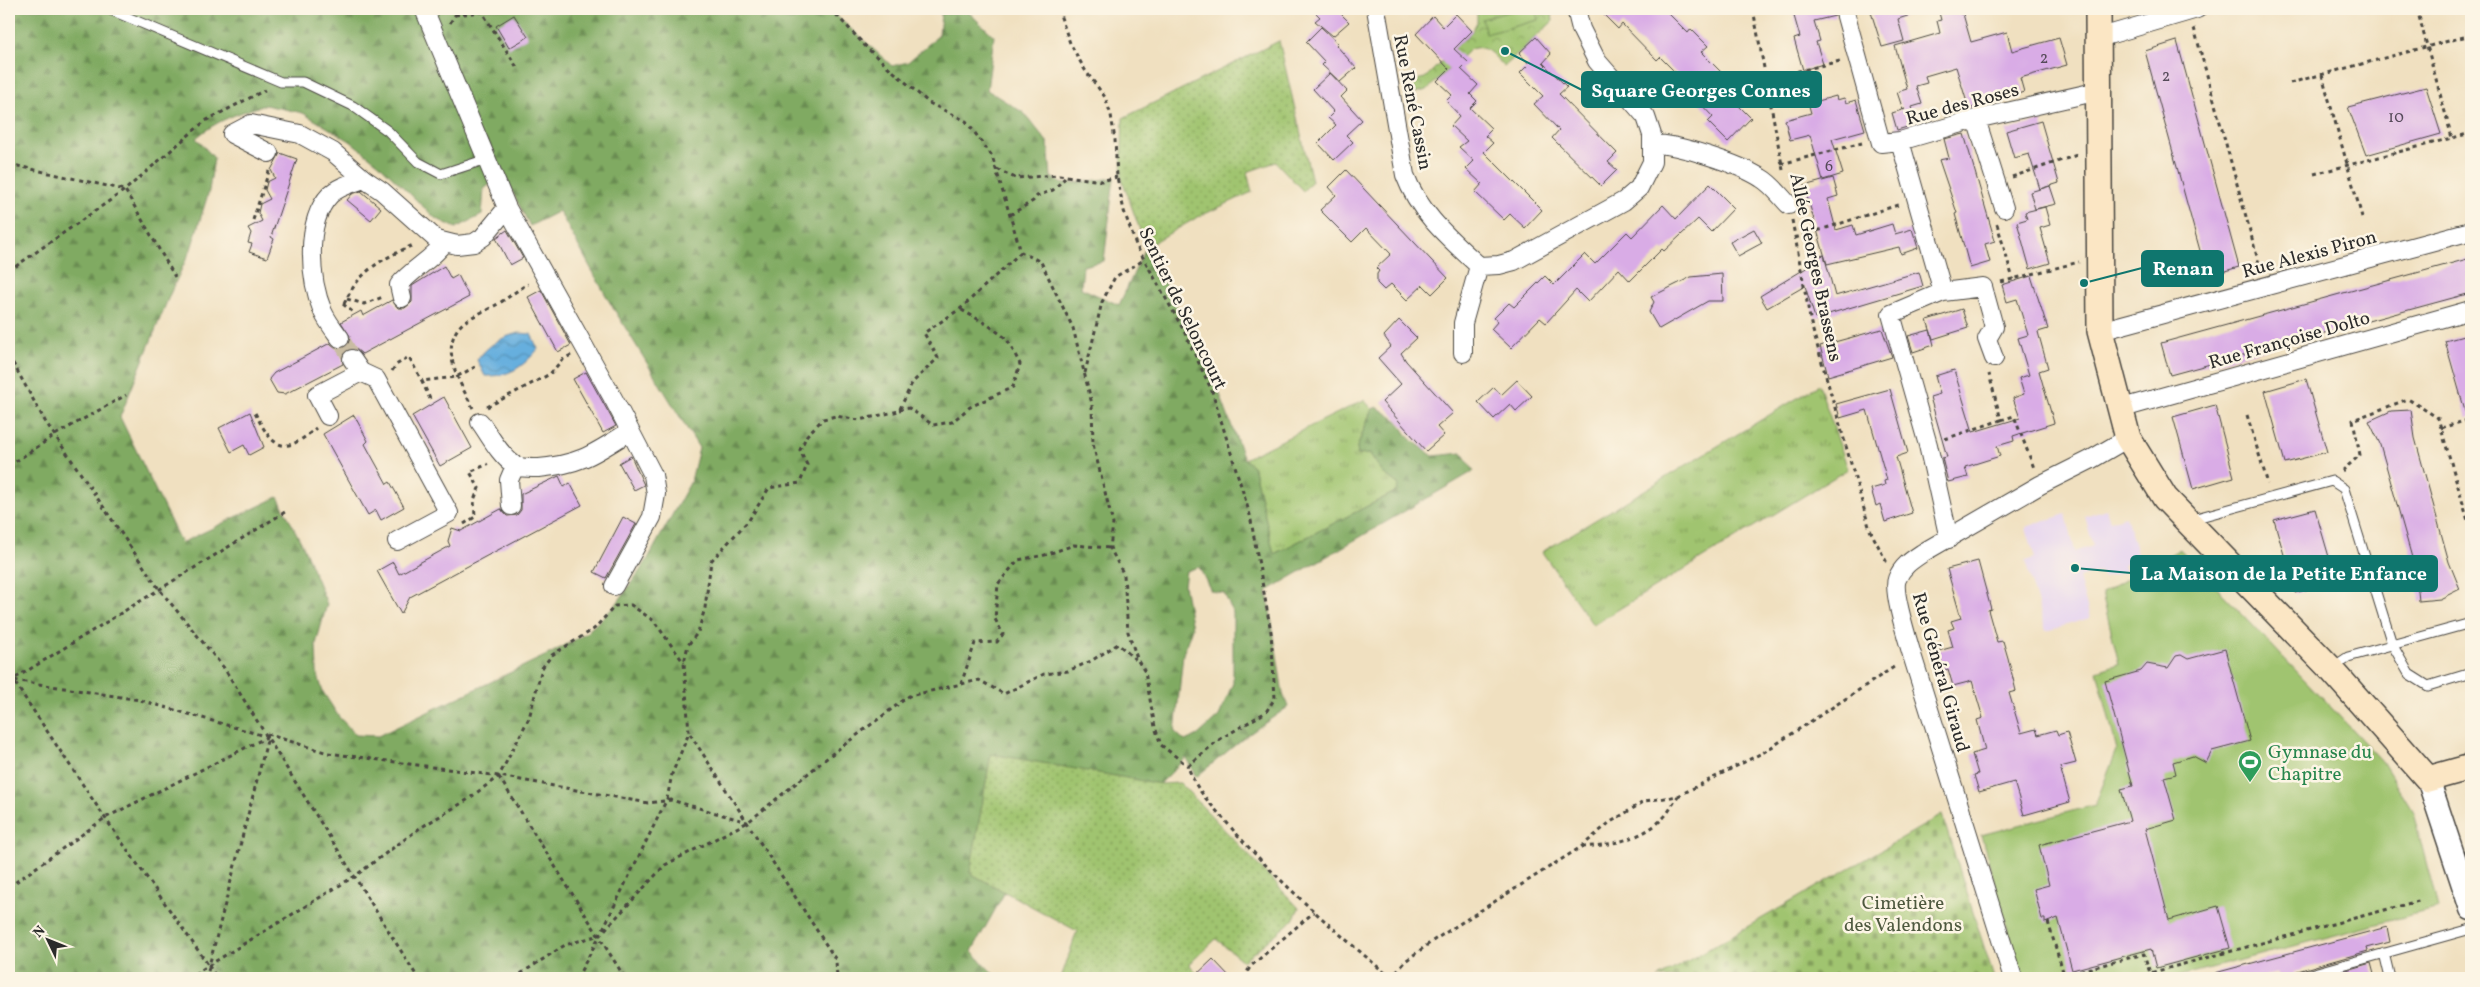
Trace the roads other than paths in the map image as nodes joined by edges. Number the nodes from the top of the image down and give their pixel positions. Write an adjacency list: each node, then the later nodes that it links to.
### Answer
1 (108, 9): 14 (lane)
2 (424, 9): 14 (street)
3 (1376, 9): 21 (street, Rue René Cassin)
4 (1576, 9): 12 (street)
5 (1844, 9): 11 (street)
6 (2098, 9): 8 (main road)
7 (2193, 10): 8 (street)
8 (2098, 38): 9 (main road)
9 (2100, 91): 10 (street, Rue des Roses); 25 (main road)
10 (1976, 119): 11 (street, Rue des Roses); 18 (street)
11 (1900, 141): 22 (street, Rue des Roses)
12 (1653, 144): 16 (street); 21 (street)
13 (270, 159): 15 (street)
14 (487, 159): 17 (street)
15 (364, 179): 20 (street); 26 (street)
16 (1790, 205)
17 (507, 208): 20 (street); 32 (street)
18 (2004, 208)
19 (2471, 231): 25 (street, Rue Alexis Piron)
20 (441, 241): 23 (street)
21 (1479, 266): 27 (street)
22 (1943, 292): 28 (street); 37 (street)
23 (402, 298)
24 (2471, 310): 29 (street, Rue Françoise Dolto)
25 (2100, 331): 29 (main road)
26 (340, 338)
27 (1463, 353)
28 (1994, 358)
29 (2119, 409): 33 (main road)
30 (478, 417): 34 (street)
31 (325, 420): 38 (street)
32 (630, 431): 34 (street); 39 (street)
33 (2128, 438): 36 (main road); 37 (street, Rue Général Giraud)
34 (515, 466): 35 (street)
35 (511, 506)
36 (2186, 520): 41 (lane); 42 (main road)
37 (1949, 539): 49 (street, Rue Général Giraud)
38 (397, 541)
39 (614, 586)
40 (2471, 623): 41 (lane)
41 (2392, 644): 42 (lane); 43 (lane)
42 (2331, 669): 45 (main road)
43 (2471, 673)
44 (2471, 767): 45 (main road)
45 (2428, 779): 46 (street)
46 (2471, 909)
47 (2471, 929): 48 (lane)
48 (2384, 953): 50 (lane); 51 (lane)
49 (2013, 978)
50 (2296, 978)
51 (2390, 978)

